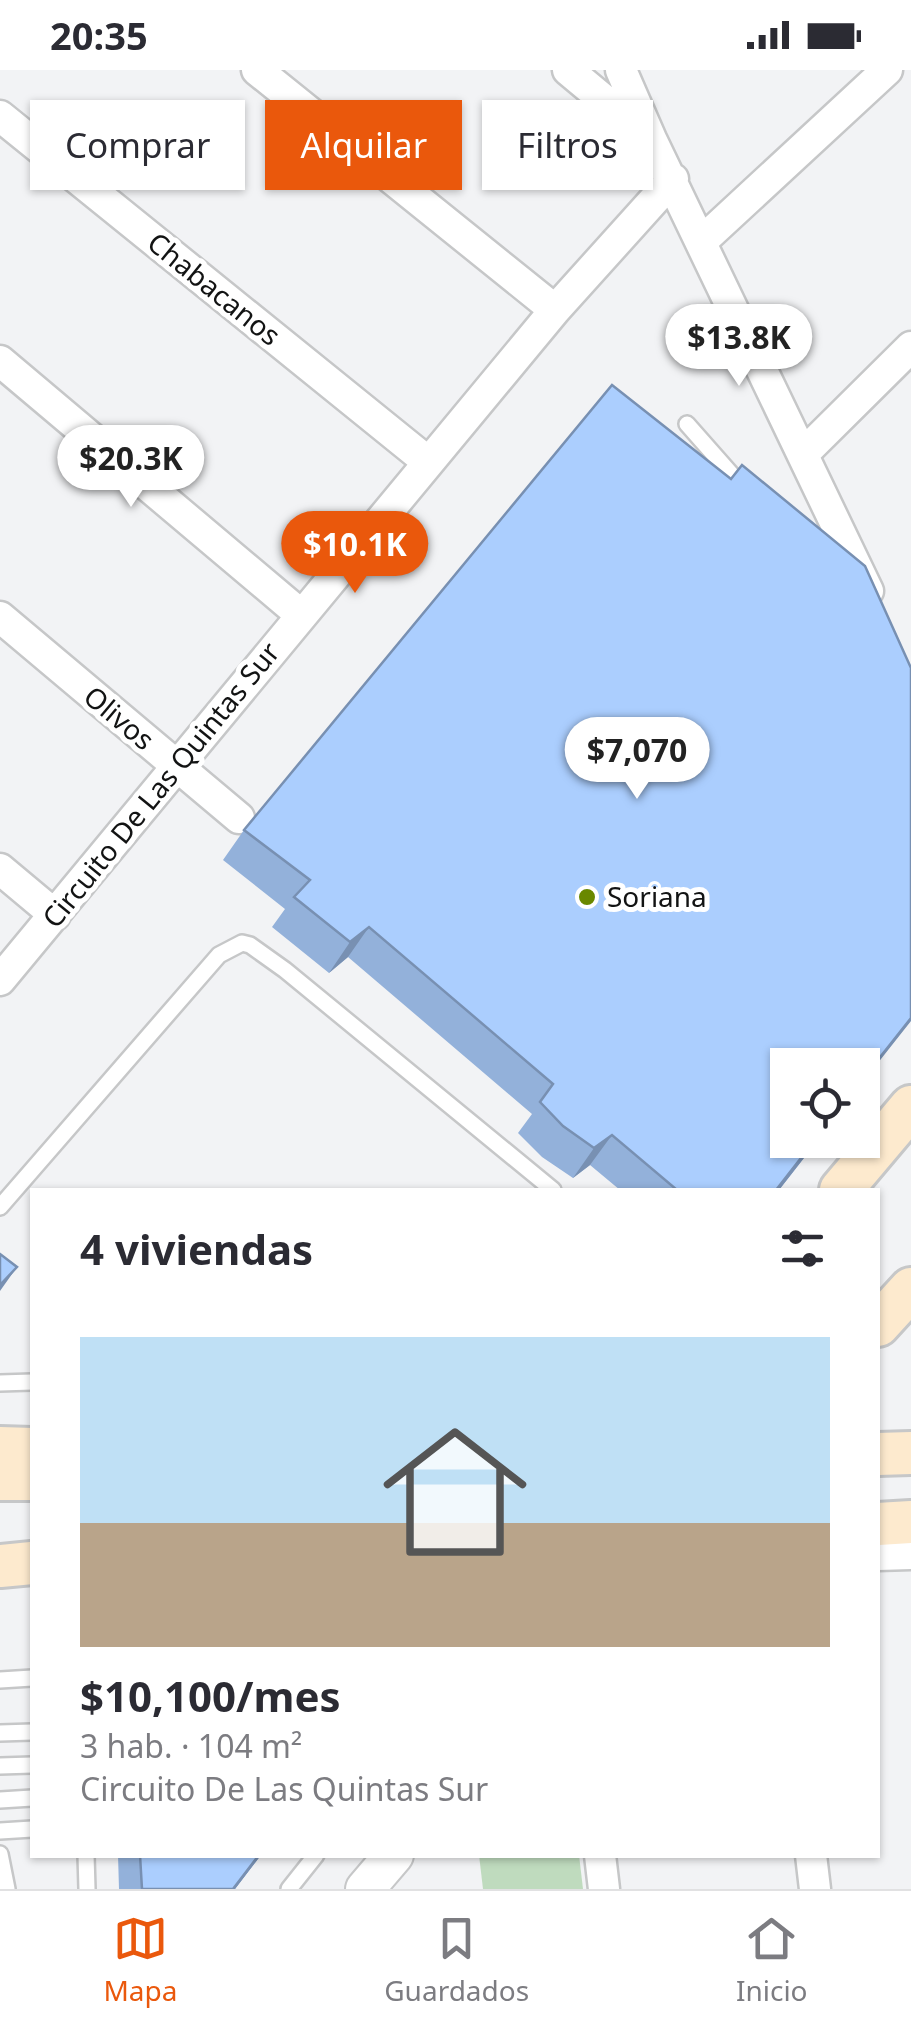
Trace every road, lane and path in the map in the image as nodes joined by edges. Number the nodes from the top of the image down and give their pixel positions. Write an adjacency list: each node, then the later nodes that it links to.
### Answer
1 (257, 70): 11 (street)
2 (568, 70): 5 (street)
3 (621, 70): 6 (street)
4 (887, 70): 10 (street)
5 (604, 100)
6 (634, 100)
7 (0, 116): 16 (street, Chabacanos)
8 (653, 143): 9 (street)
9 (672, 180): 10 (street); 11 (street, Circuito De Las Quintas Sur)
10 (701, 242): 15 (street)
11 (555, 310): 16 (street, Circuito De Las Quintas Sur)
12 (911, 347): 15 (street)
13 (0, 360): 18 (street)
14 (687, 424): 17 (lane)
15 (803, 454): 19 (street)
16 (428, 462): 18 (street, Circuito De Las Quintas Sur)
17 (761, 506)
18 (300, 614): 21 (street, Circuito De Las Quintas Sur)
19 (878, 614)
20 (0, 617): 21 (street, Olivos)
21 (178, 768): 22 (street, Olivos); 24 (street, Circuito De Las Quintas Sur)
22 (239, 818)
23 (0, 869): 24 (street)
24 (55, 915): 25 (street, Circuito De Las Quintas Sur)
25 (0, 980)
26 (911, 1107): 28 (main road)
27 (550, 1188): 29 (lane)
28 (843, 1188)
29 (0, 1207)
30 (911, 1289): 31 (main road)
31 (880, 1324)
32 (30, 1382): 33 (lane)
33 (0, 1383)
34 (0, 1448): 35 (main road)
35 (30, 1449)
36 (0, 1479): 37 (main road)
37 (30, 1479)
38 (911, 1522): 39 (main road)
39 (880, 1524)
40 (911, 1554): 41 (street)
41 (880, 1555)
42 (30, 1562): 43 (main road)
43 (0, 1566)
44 (30, 1592): 45 (main road)
45 (0, 1594)
46 (30, 1678): 47 (lane)
47 (0, 1680)
48 (30, 1732): 49 (lane)
49 (0, 1733)
50 (30, 1764): 51 (lane)
51 (0, 1766)
52 (30, 1798): 53 (lane)
53 (0, 1800)
54 (30, 1829): 55 (lane)
55 (0, 1830)
56 (0, 1854): 61 (lane)
57 (86, 1858): 62 (lane)
58 (314, 1858): 63 (lane)
59 (600, 1858): 64 (street)
60 (811, 1858): 65 (street)
61 (6, 1889)
62 (87, 1889)
63 (289, 1889)
64 (604, 1889)
65 (815, 1889)

